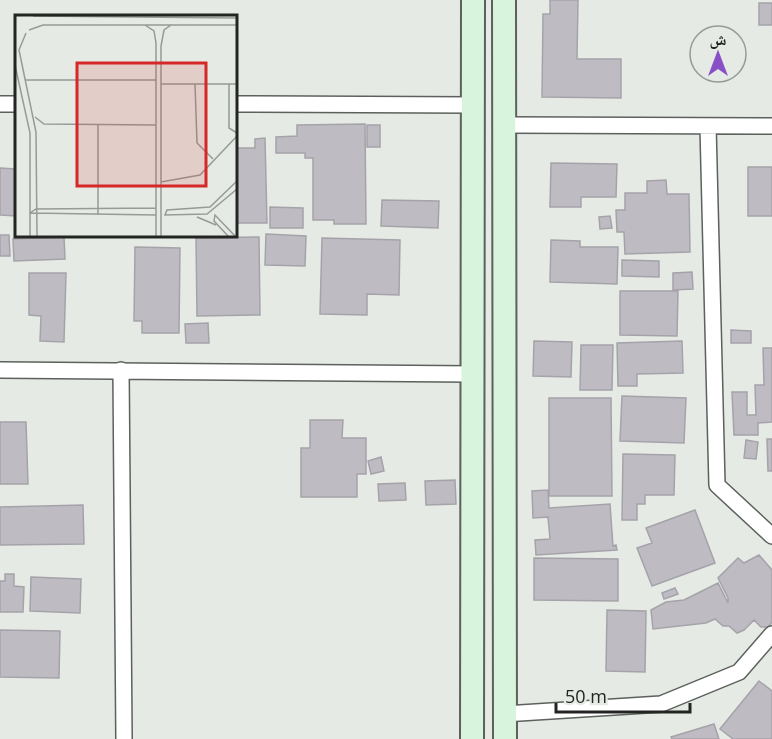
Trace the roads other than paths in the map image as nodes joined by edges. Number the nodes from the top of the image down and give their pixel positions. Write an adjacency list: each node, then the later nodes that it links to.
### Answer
1 (473, 0): 4 (street)
2 (504, 0): 5 (street)
3 (237, 104): 4 (street)
4 (473, 105): 10 (street)
5 (505, 125): 6 (street); 13 (street)
6 (708, 126): 7 (street); 11 (street)
7 (772, 126)
8 (0, 370): 9 (street)
9 (121, 370): 10 (street); 14 (street)
10 (473, 374): 15 (street)
11 (772, 536)
12 (772, 634): 13 (street)
13 (505, 714): 16 (street)
14 (124, 739)
15 (472, 739)
16 (505, 739)

